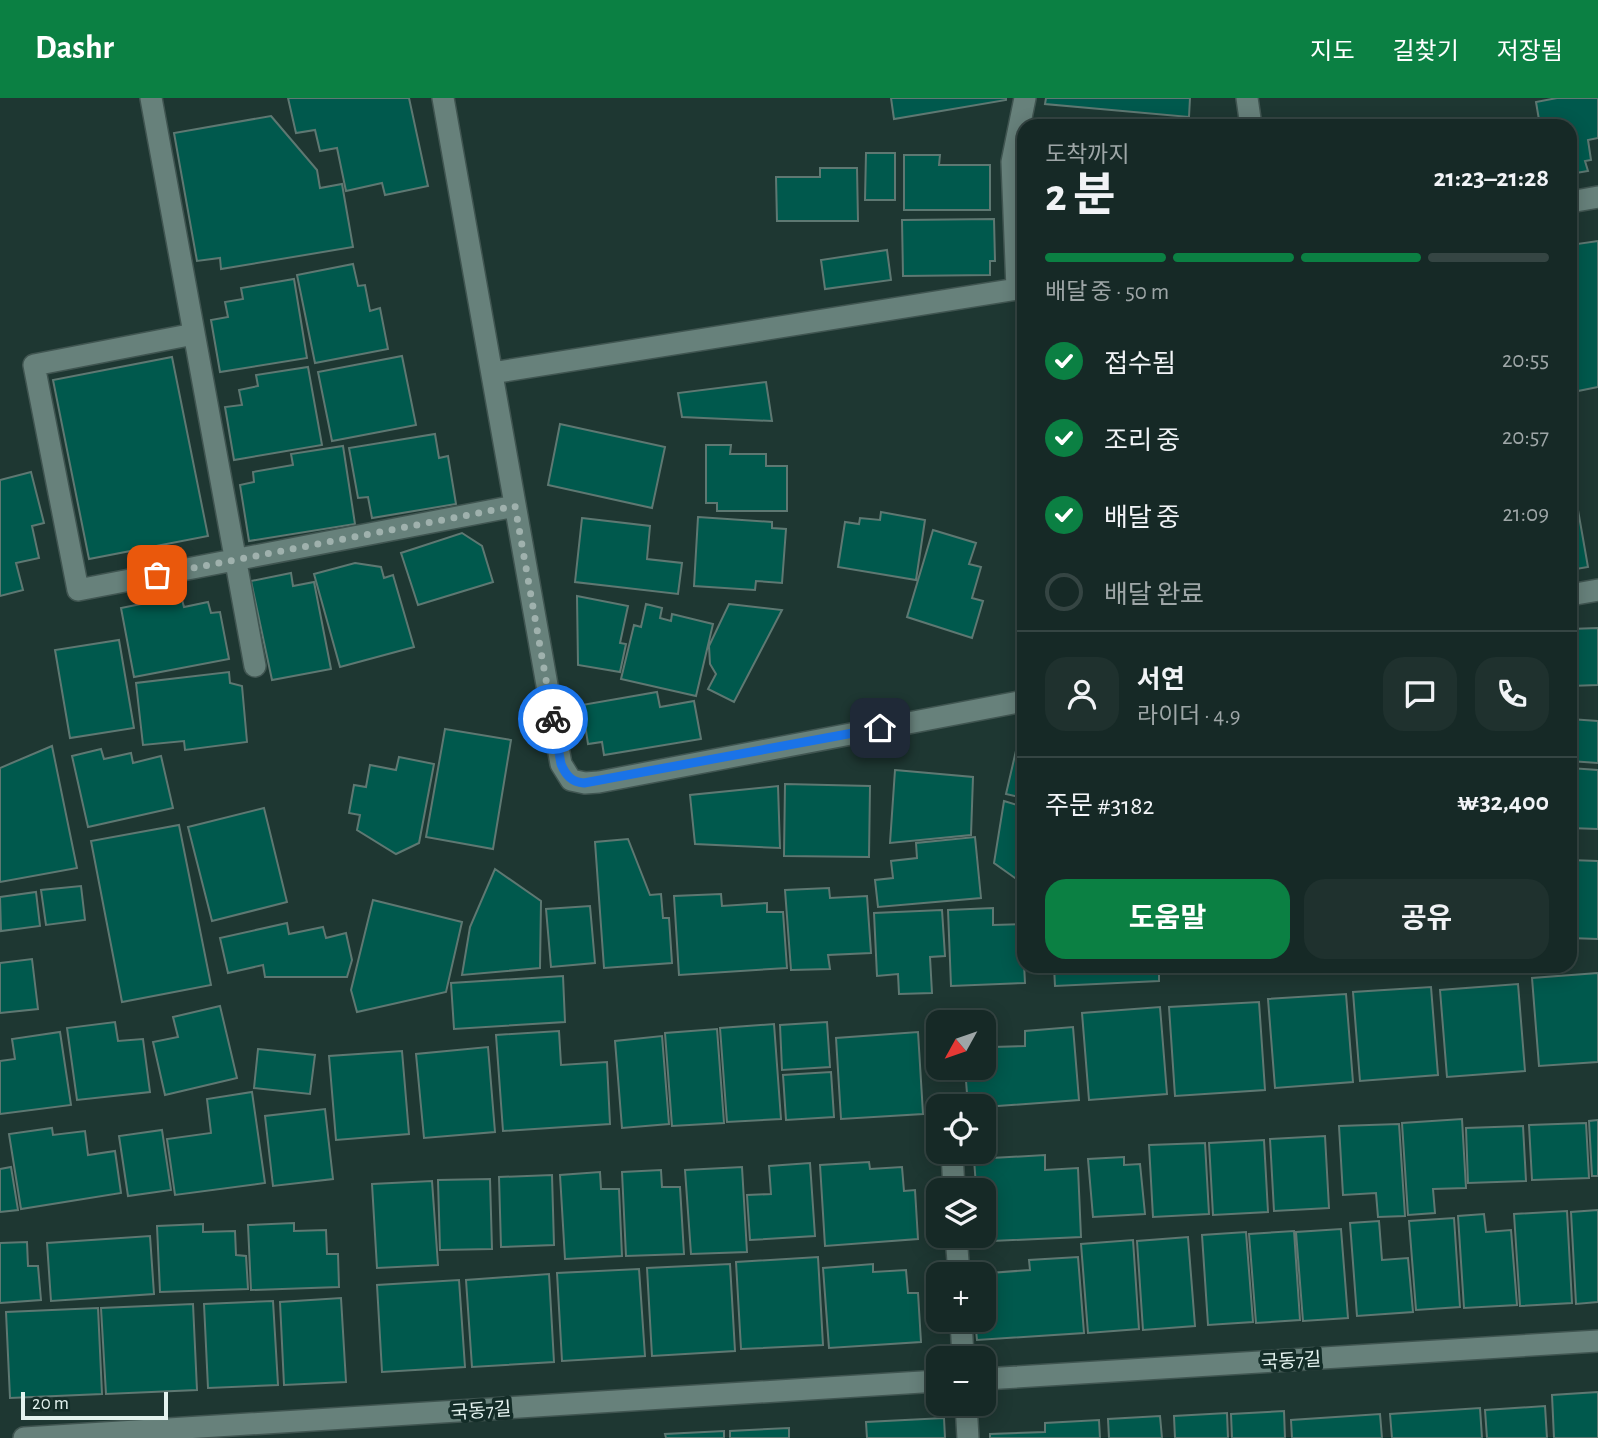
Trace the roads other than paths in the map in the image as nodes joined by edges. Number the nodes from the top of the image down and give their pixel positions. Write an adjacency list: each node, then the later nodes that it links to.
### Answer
1 (151, 98): 12 (street)
2 (443, 98): 13 (street)
3 (1025, 98): 5 (street)
4 (1247, 98): 6 (street)
5 (1021, 119)
6 (1250, 119)
7 (1017, 137): 10 (street)
8 (1598, 197): 9 (street)
9 (1577, 201)
10 (1017, 233)
11 (1017, 290): 13 (street)
12 (194, 334): 15 (street); 15 (street)
13 (492, 373): 14 (street)
14 (515, 506): 15 (street); 19 (street)
15 (236, 559): 18 (street)
16 (1598, 590): 17 (street)
17 (1577, 594)
18 (255, 667)
19 (1017, 702)
20 (1598, 1341): 21 (street, 국동7길)
21 (996, 1378)
22 (926, 1382): 24 (street, 국동7길)
23 (967, 1416): 26 (street)
24 (81, 1436): 25 (street, 국동7길)
25 (24, 1438)
26 (968, 1438)

